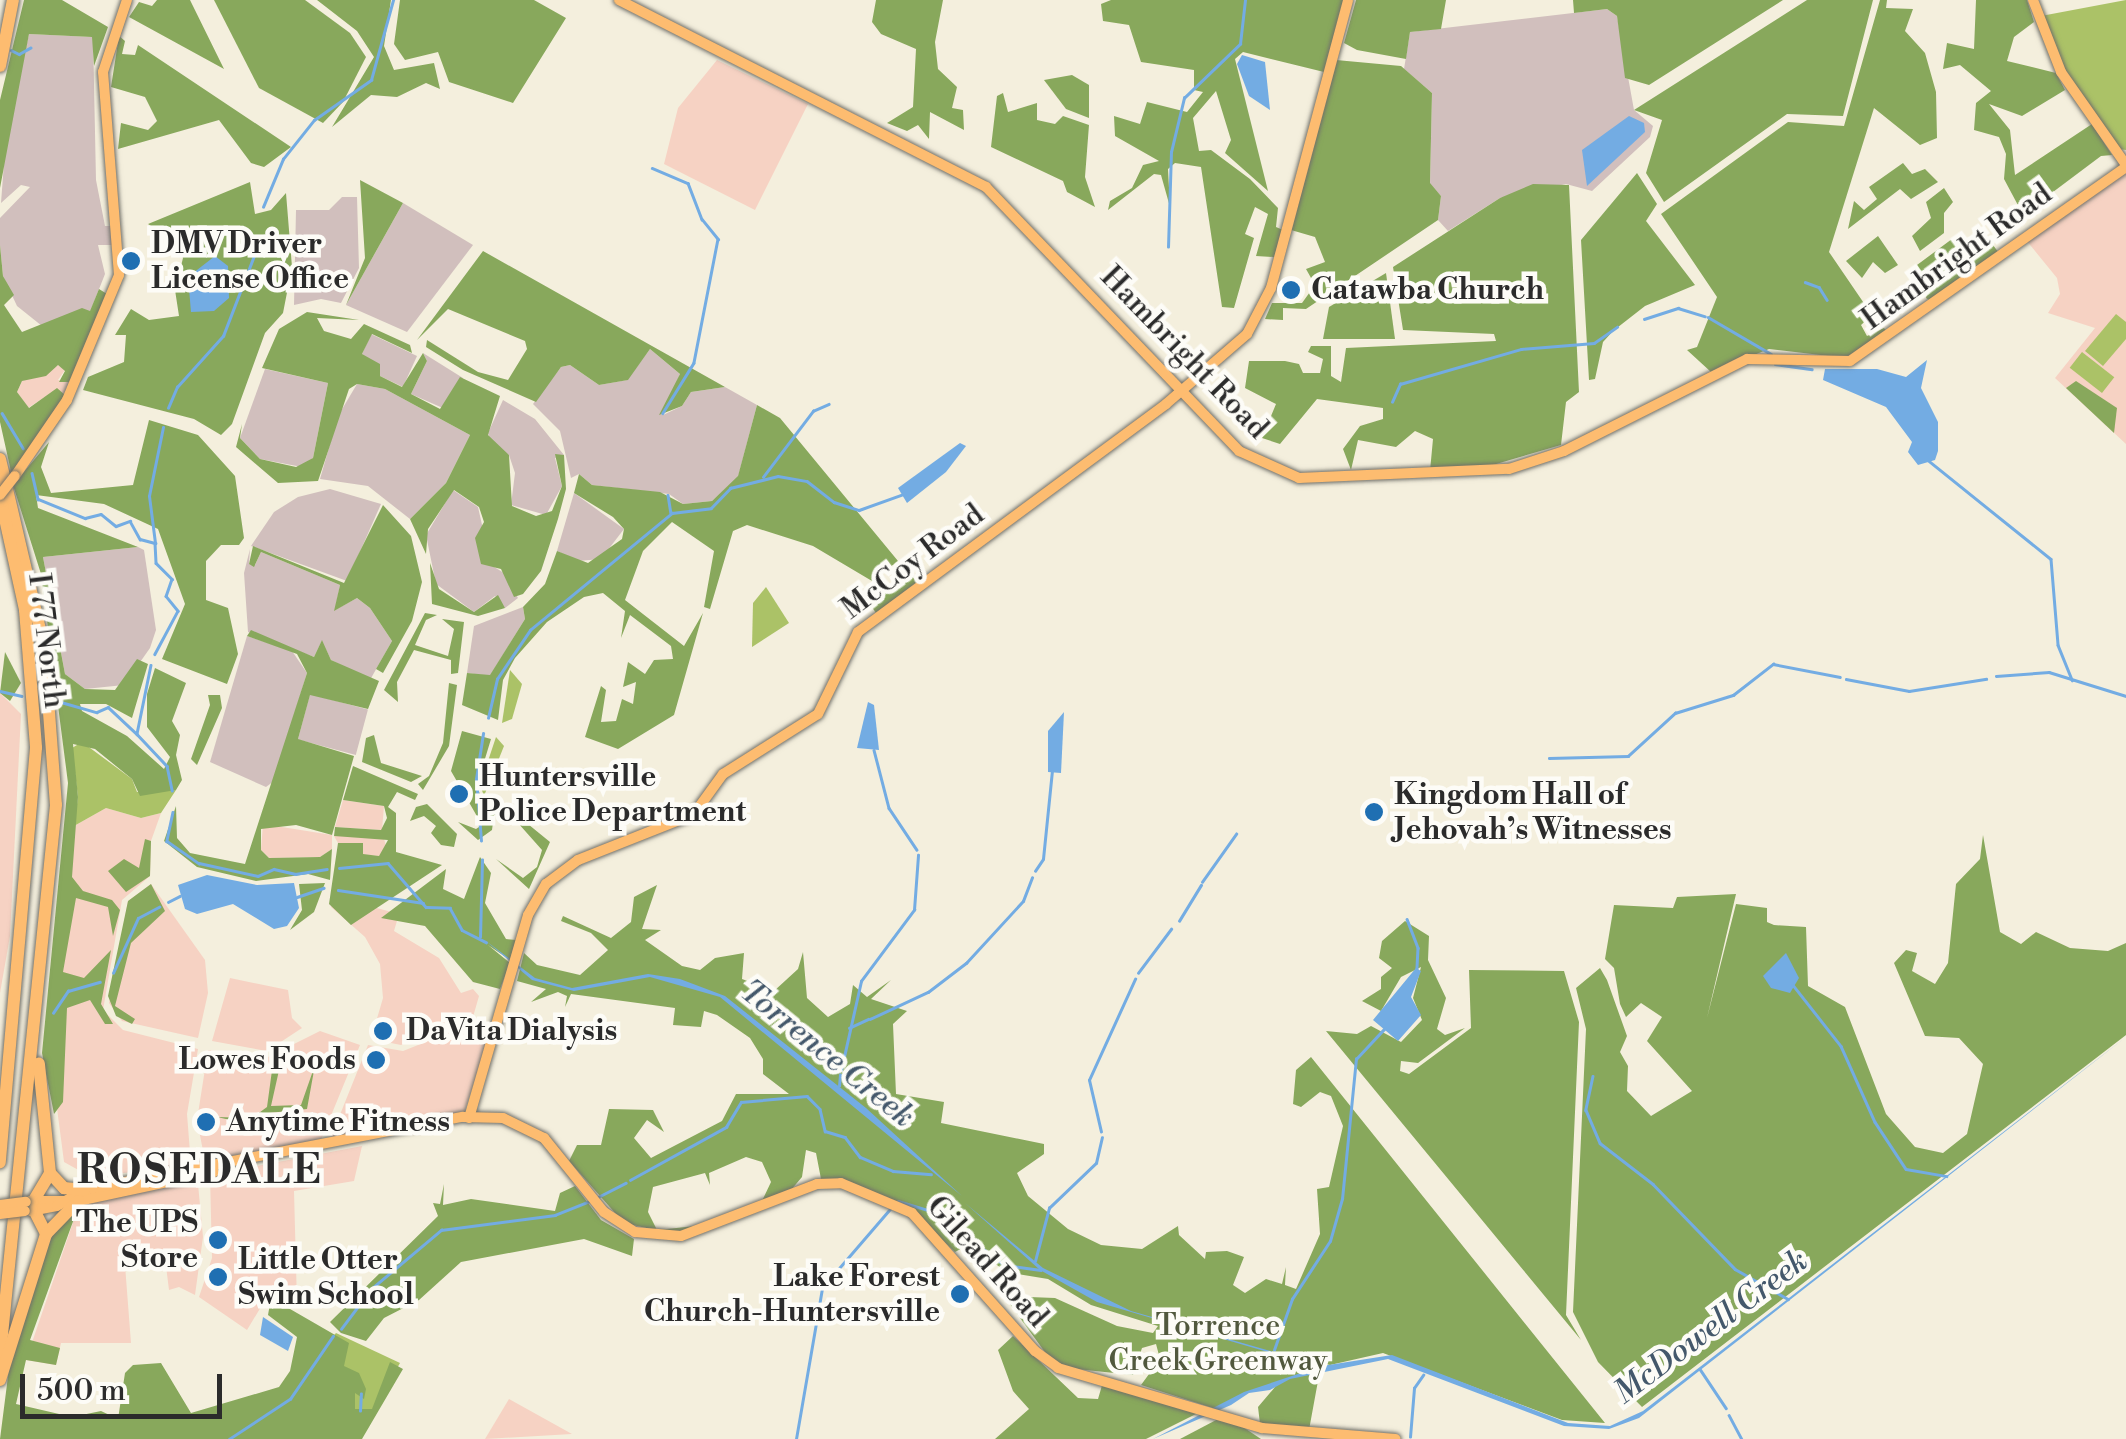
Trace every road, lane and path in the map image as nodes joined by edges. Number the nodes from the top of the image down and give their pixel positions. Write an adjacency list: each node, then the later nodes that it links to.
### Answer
1 (11, 0): 6 (highway); 7 (highway)
2 (126, 0): 11 (main road, bridge)
3 (619, 0): 9 (main road, Hambright Road)
4 (1348, 0): 9 (main road, McCoy Road)
5 (2033, 0): 8 (main road)
6 (0, 45)
7 (0, 66)
8 (2126, 166): 9 (main road, Hambright Road)
9 (1182, 391): 16 (main road, McCoy Road)
10 (0, 461): 13 (highway); 29 (highway)
11 (0, 495): 19 (highway)
12 (0, 516): 14 (highway, I 77 North)
13 (43, 966): 21 (highway); 30 (highway)
14 (13, 996): 15 (highway); 17 (highway, I 77 North)
15 (0, 1076)
16 (469, 1118): 18 (main road, Gilead Road); 20 (main road, Gilead Road); 32 (main road, Gilead Road)
17 (0, 1131)
18 (287, 1151): 20 (main road); 22 (main road, Gilead Road)
19 (0, 1162)
20 (265, 1162): 23 (main road, Gilead Road)
21 (50, 1173): 24 (highway); 26 (highway)
22 (124, 1182): 23 (main road); 24 (main road, Gilead Road)
23 (105, 1194): 24 (main road, Gilead Road)
24 (76, 1197): 26 (main road, Gilead Road); 28 (highway)
25 (0, 1206): 26 (main road, Gilead Road, bridge)
26 (30, 1206): 27 (main road, Gilead Road, bridge); 28 (highway)
27 (0, 1214)
28 (46, 1234): 31 (highway)
29 (0, 1322)
30 (0, 1354)
31 (0, 1380)
32 (1396, 1439)

